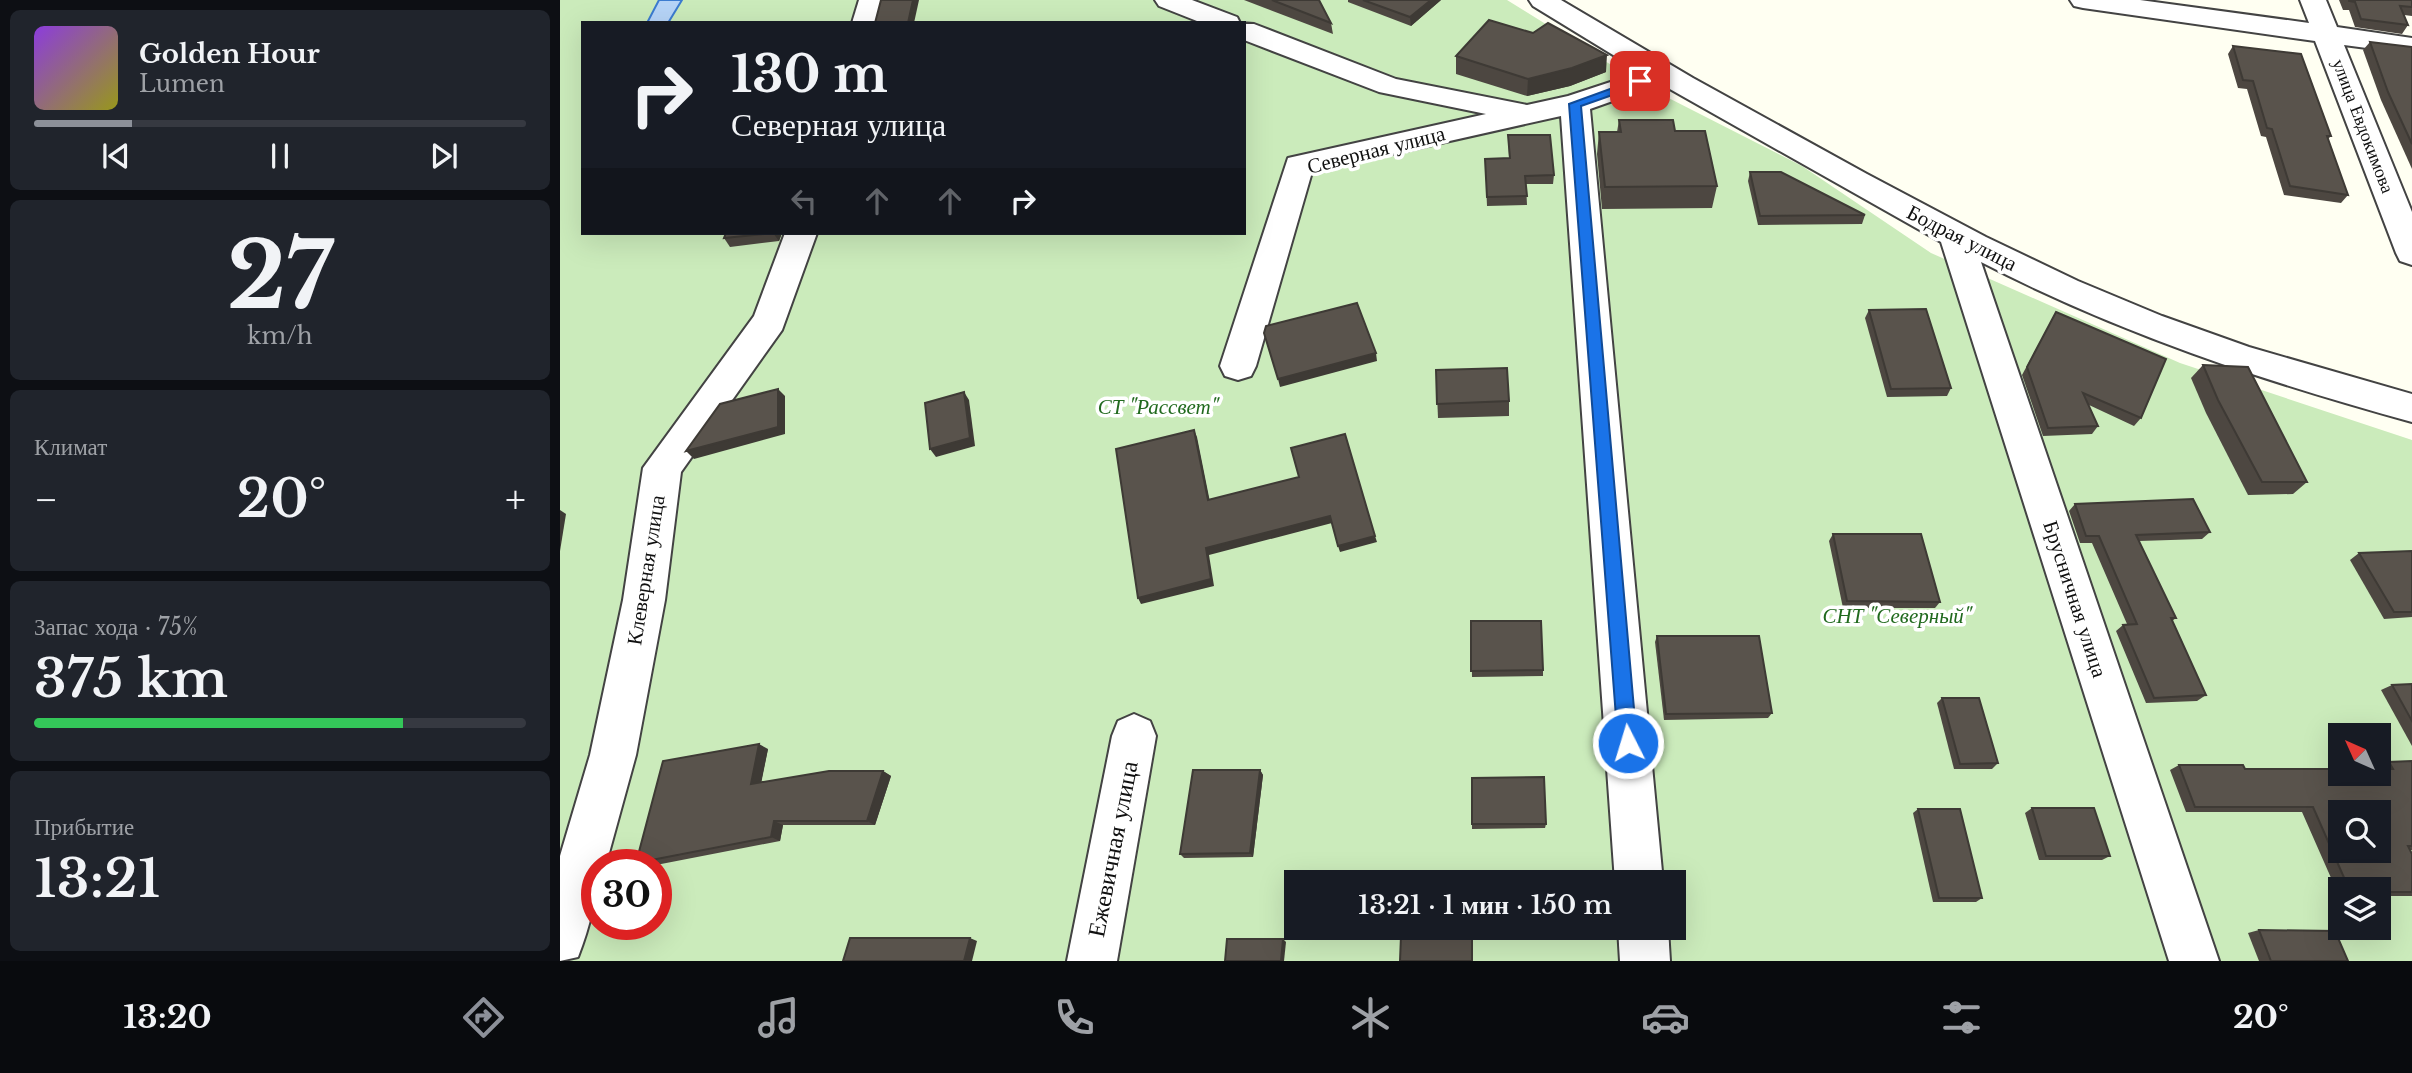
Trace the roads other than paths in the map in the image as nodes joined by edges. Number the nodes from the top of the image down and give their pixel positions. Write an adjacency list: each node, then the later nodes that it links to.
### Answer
1 (872, 0): 6 (street)
2 (1168, 0): 7 (street)
3 (1542, 0): 11 (street, Бодрая улица)
4 (2083, 0): 9 (street)
5 (2313, 0): 9 (street, улица Евдокимова)
6 (866, 21)
7 (1222, 21)
8 (1246, 31): 13 (street, Северная улица)
9 (2327, 36): 10 (street); 16 (street, улица Евдокимова)
10 (2412, 46)
11 (1662, 74): 12 (street, Северная улица); 15 (street, Бодрая улица)
12 (1575, 104): 13 (street, Северная улица); 20 (street)
13 (1532, 114): 17 (street, Северная улица)
14 (801, 235): 21 (street, Клеверная улица)
15 (1956, 237): 18 (street, Бодрая улица); 25 (street, Брусничная улица)
16 (2412, 253)
17 (1238, 366)
18 (2412, 408)
19 (1134, 736): 23 (street, Ежевичная улица)
20 (1638, 870)
21 (560, 940)
22 (1644, 940): 24 (street)
23 (1092, 961)
24 (1645, 961)
25 (2194, 961)

